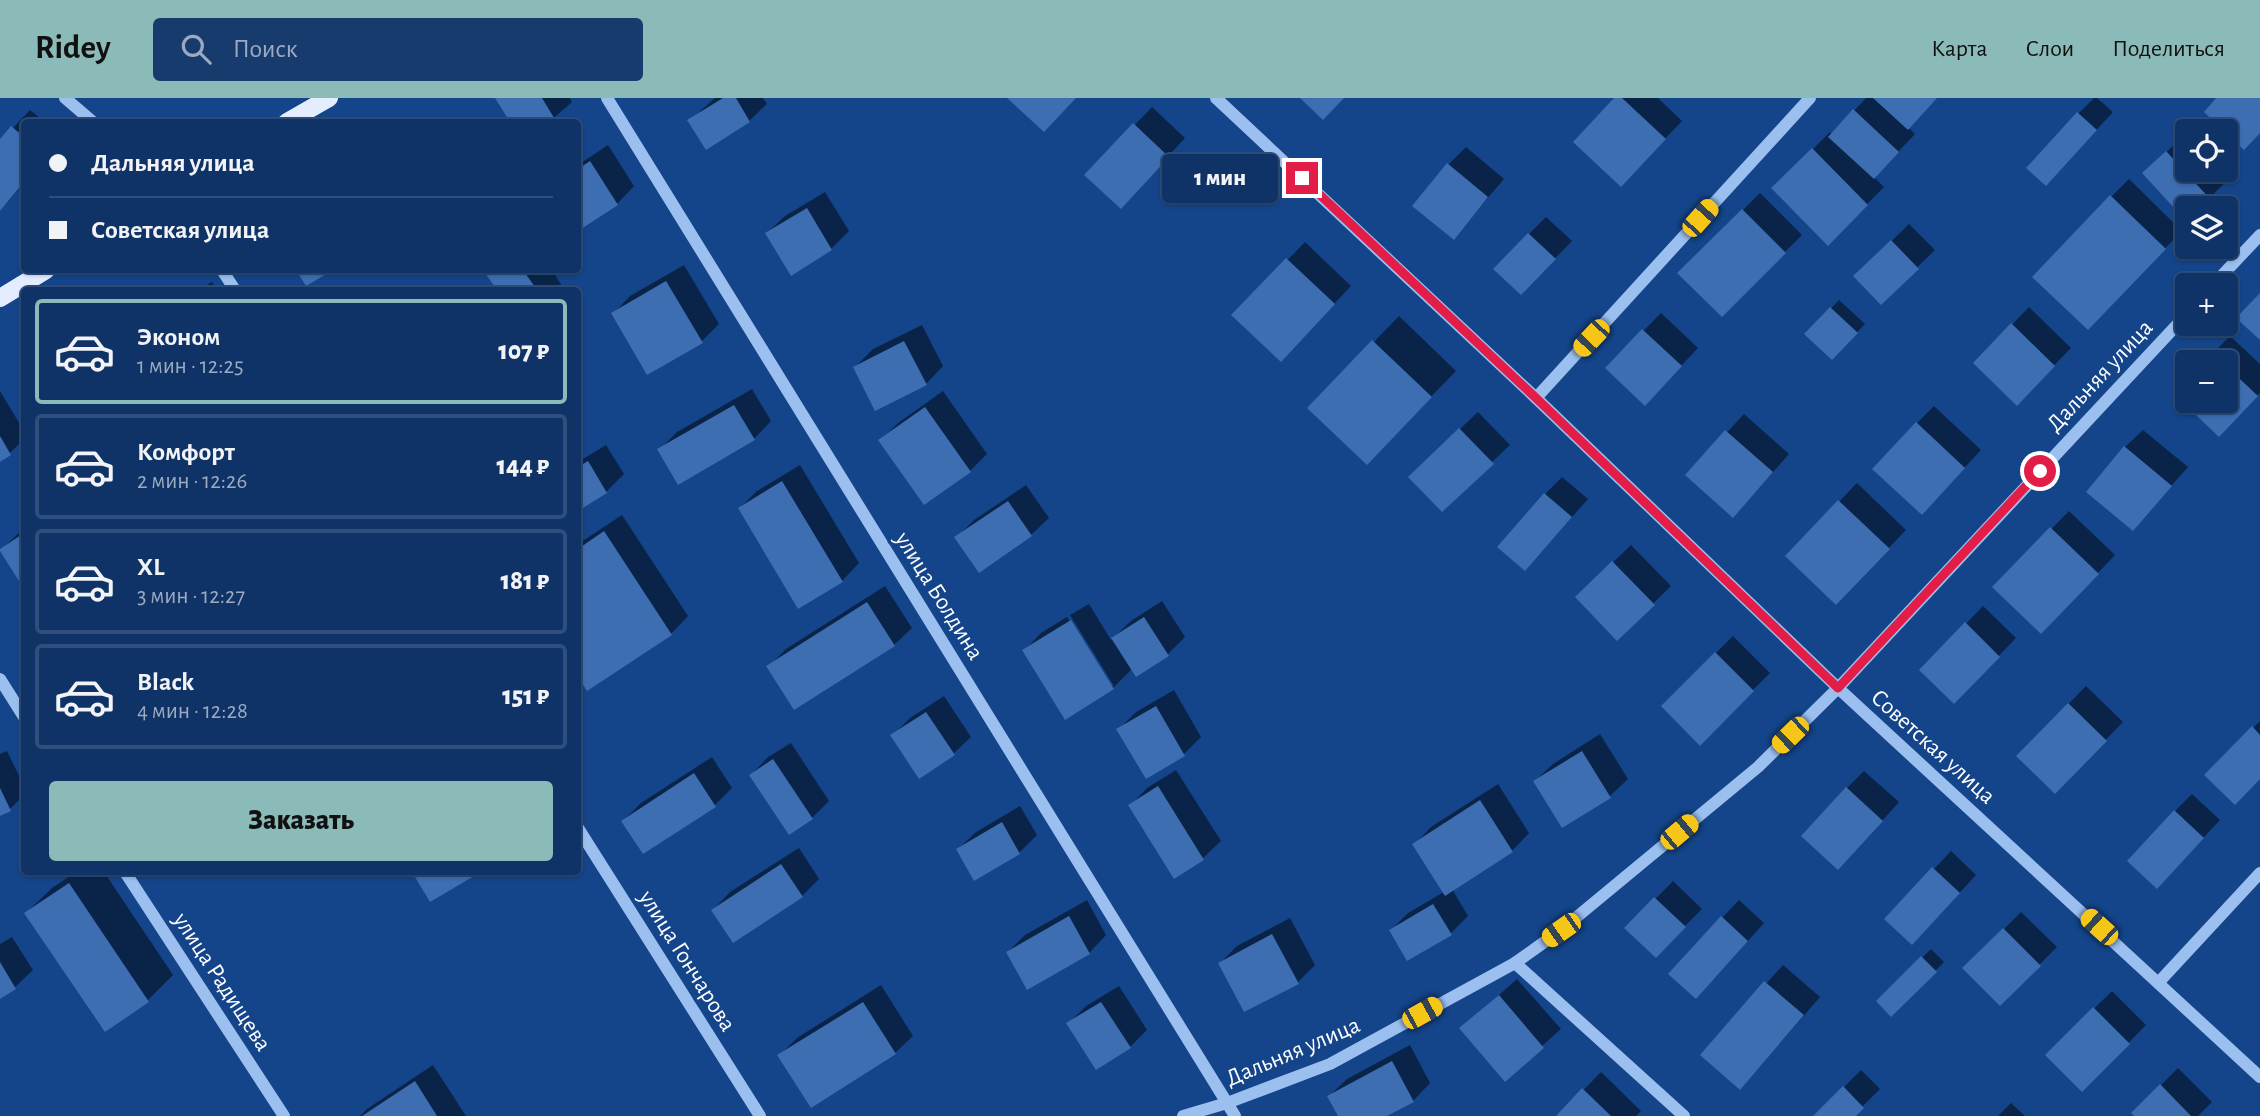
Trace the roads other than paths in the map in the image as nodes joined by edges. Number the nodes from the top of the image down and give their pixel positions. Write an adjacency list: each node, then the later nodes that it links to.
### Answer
1 (65, 98): 6 (street)
2 (329, 98): 7 (main road)
3 (607, 98): 23 (street, улица Болдина)
4 (1810, 98): 13 (street)
5 (1224, 100): 13 (street, Советская улица)
6 (90, 119)
7 (292, 119)
8 (2260, 235): 10 (street)
9 (41, 273): 11 (main road)
10 (2224, 273)
11 (0, 298)
12 (2175, 327): 15 (street, Дальняя улица)
13 (1536, 398): 15 (street, Советская улица)
14 (0, 679): 16 (street)
15 (1838, 688): 20 (street, Дальняя улица); 21 (street, Советская улица)
16 (21, 712)
17 (581, 833): 25 (street, улица Гончарова)
18 (2260, 873): 21 (street)
19 (127, 875): 24 (street, улица Радищева)
20 (1515, 962): 23 (street, Дальняя улица); 28 (street)
21 (2160, 982): 22 (street, Советская улица)
22 (2260, 1077)
23 (1227, 1103): 26 (street, Дальняя улица); 27 (street, улица Болдина)
24 (284, 1116)
25 (760, 1116)
26 (1183, 1116)
27 (1235, 1116)
28 (1684, 1116)

